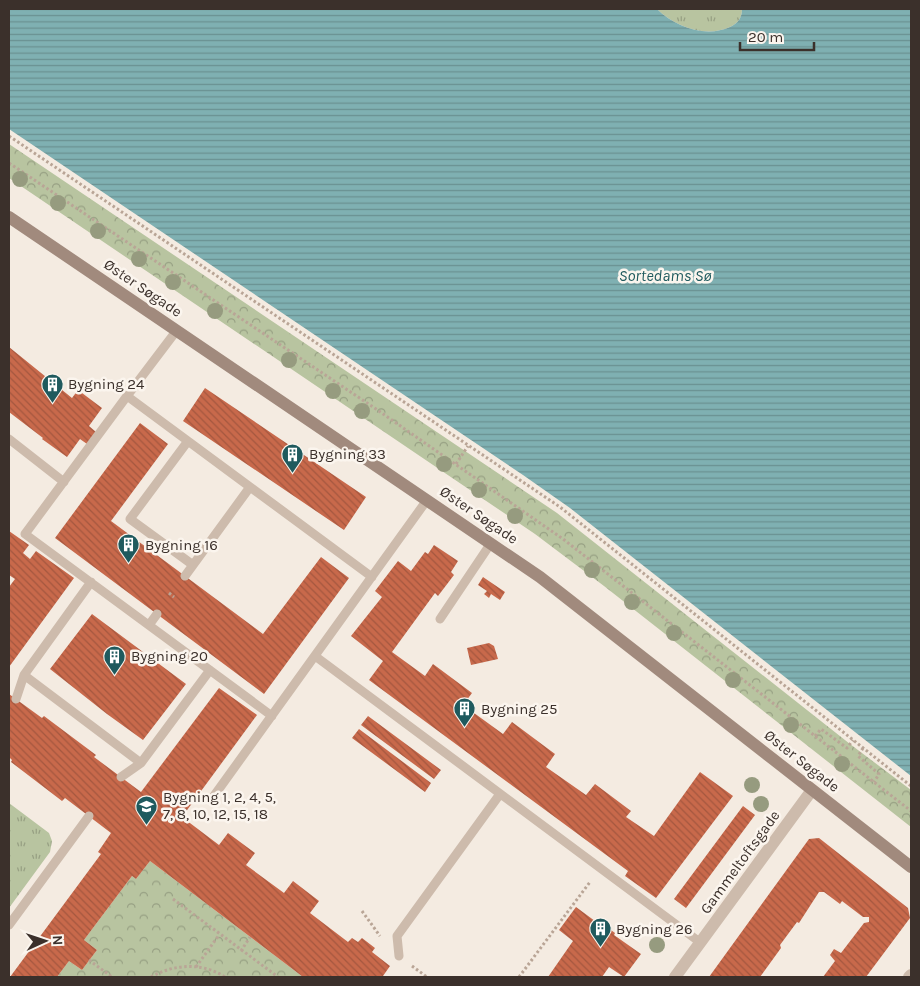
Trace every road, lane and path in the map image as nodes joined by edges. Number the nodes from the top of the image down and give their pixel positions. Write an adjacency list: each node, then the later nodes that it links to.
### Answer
1 (9, 136): 8 (path)
2 (9, 163): 9 (path)
3 (9, 217): 4 (street, Øster Søgade)
4 (177, 330): 5 (lane); 12 (street, Øster Søgade)
5 (127, 396): 7 (lane); 10 (lane)
6 (9, 440): 10 (lane)
7 (188, 441): 11 (lane); 14 (lane)
8 (468, 446): 9 (path); 29 (path)
9 (456, 464): 28 (path)
10 (64, 482): 17 (lane)
11 (250, 487): 14 (lane); 16 (lane)
12 (427, 500): 13 (street, Øster Søgade); 16 (lane)
13 (491, 543): 21 (lane); 35 (street, Øster Søgade)
14 (193, 565): 15 (lane)
15 (185, 576)
16 (372, 577): 23 (lane)
17 (91, 582): 22 (lane); 25 (lane)
18 (169, 593): 19 (path)
19 (174, 597)
20 (157, 614): 22 (lane)
21 (440, 619)
22 (149, 625): 24 (lane)
23 (315, 656): 27 (lane); 36 (lane)
24 (210, 670): 27 (lane); 31 (lane)
25 (24, 674): 26 (lane); 31 (lane)
26 (16, 699)
27 (272, 716): 37 (lane)
28 (815, 736): 29 (path); 33 (path)
29 (853, 740): 30 (path)
30 (863, 748): 33 (path); 34 (path)
31 (141, 763): 32 (lane)
32 (121, 777)
33 (874, 782): 38 (path)
34 (911, 786)
35 (812, 790): 40 (street, Øster Søgade); 48 (street, Gammeltoftsgade)
36 (500, 794): 48 (lane); 50 (lane)
37 (211, 800)
38 (911, 811)
39 (89, 816): 44 (lane)
40 (911, 867)
41 (584, 890): 57 (path)
42 (173, 899): 45 (path)
43 (362, 911): 47 (path)
44 (9, 925)
45 (219, 934): 49 (path); 52 (path)
46 (250, 937): 49 (path)
47 (382, 940)
48 (701, 943): 58 (street, Gammeltoftsgade)
49 (241, 951): 56 (path)
50 (399, 956)
51 (89, 960): 53 (path)
52 (196, 966): 54 (path); 55 (path)
53 (112, 977)
54 (151, 977)
55 (225, 977)
56 (278, 977)
57 (521, 977)
58 (676, 977)

